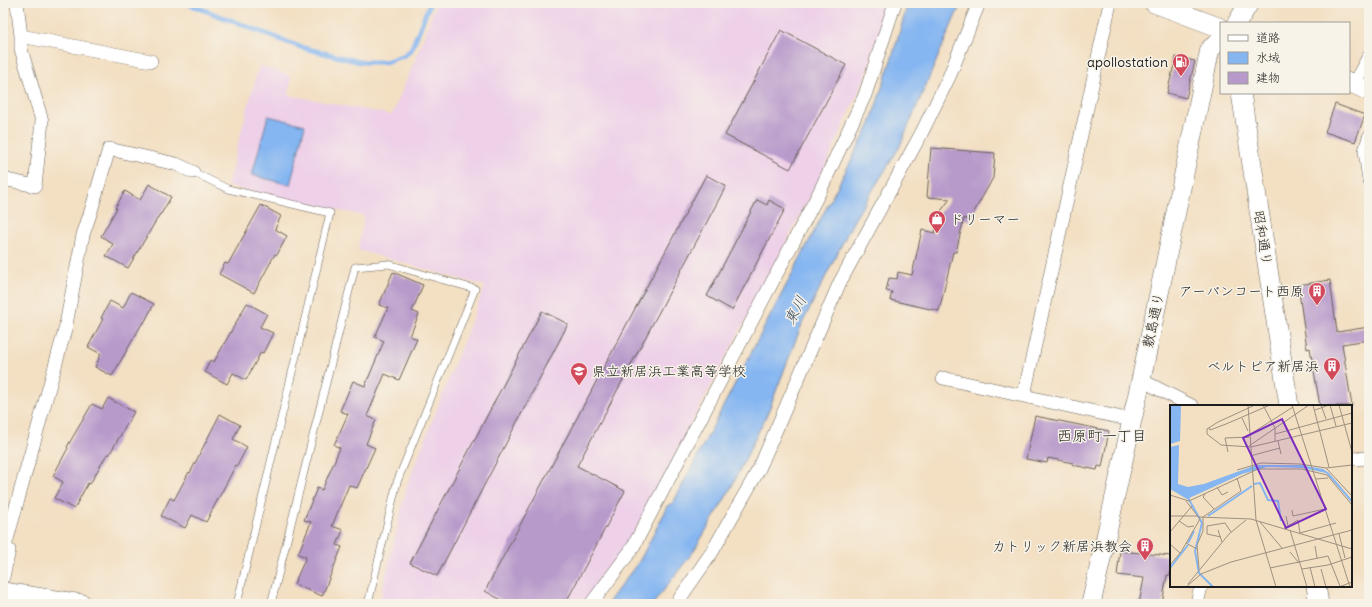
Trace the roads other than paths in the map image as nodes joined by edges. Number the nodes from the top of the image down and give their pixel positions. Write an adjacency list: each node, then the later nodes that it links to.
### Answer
1 (17, 3): 9 (street)
2 (895, 3): 35 (street)
3 (979, 3): 36 (street)
4 (1110, 3): 21 (street)
5 (1154, 3): 8 (street)
6 (1249, 3): 7 (street)
7 (1238, 22)
8 (1220, 28)
9 (21, 36): 12 (street); 17 (street)
10 (1220, 41): 20 (street, 敷島通り)
11 (1369, 56): 13 (street)
12 (151, 61)
13 (1357, 86)
14 (1241, 94): 23 (street, 昭和通り)
15 (1369, 137): 18 (street)
16 (193, 172): 27 (street); 32 (lane)
17 (3, 179)
18 (1369, 180)
19 (943, 378): 21 (street)
20 (1141, 380): 22 (street); 24 (street, 敷島通り)
21 (1024, 395): 24 (street)
22 (1190, 405)
23 (1289, 405)
24 (1131, 420): 37 (street, 敷島通り)
25 (1369, 458): 26 (street)
26 (1352, 459)
27 (3, 576)
28 (1201, 587): 38 (street)
29 (1316, 587): 39 (street)
30 (3, 592): 31 (street)
31 (82, 604)
32 (237, 604)
33 (271, 604): 34 (lane)
34 (368, 604)
35 (591, 604)
36 (676, 604)
37 (1091, 604)
38 (1197, 604)
39 (1319, 604)

